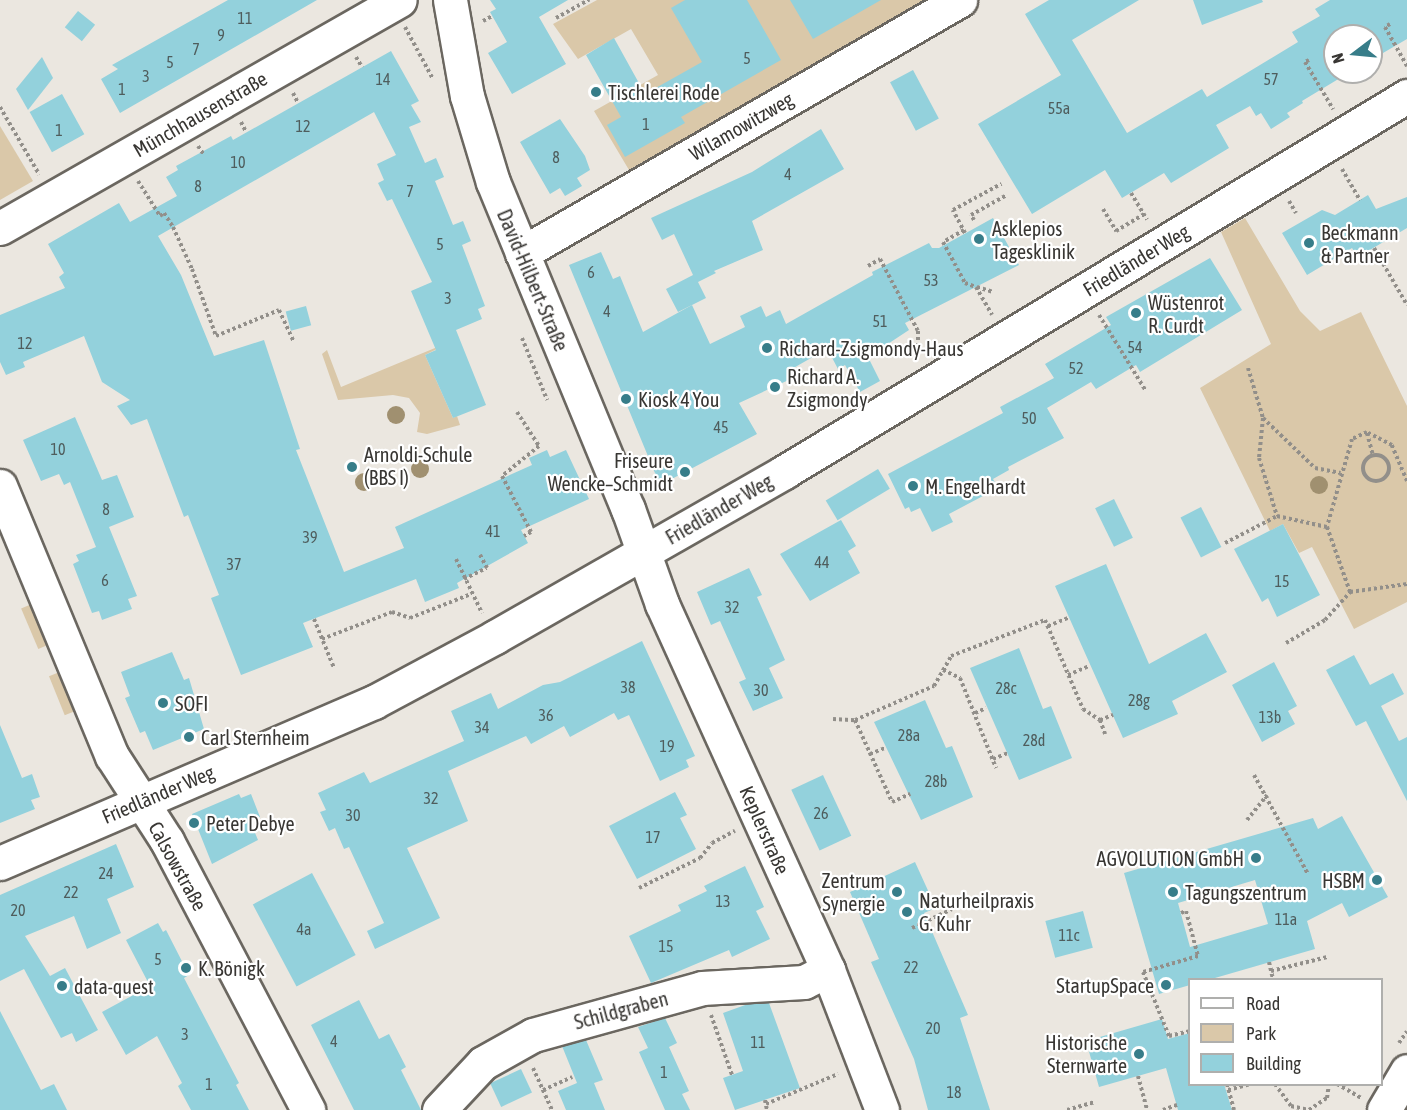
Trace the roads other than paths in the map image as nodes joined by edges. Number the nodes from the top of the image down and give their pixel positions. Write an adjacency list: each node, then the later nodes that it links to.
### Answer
1 (450, 0): 6 (street, David-Hilbert-Straße)
2 (960, 0): 6 (street, Wilamowitzweg)
3 (396, 2): 5 (street, Münchhausenstraße)
4 (1407, 96): 8 (street, Friedländer Weg)
5 (0, 228)
6 (522, 253): 8 (street, David-Hilbert-Straße)
7 (0, 486): 9 (street, Calsowstraße)
8 (644, 552): 9 (street, Friedländer Weg); 11 (street, Keplerstraße)
9 (141, 802): 10 (street, Friedländer Weg); 14 (street, Calsowstraße)
10 (0, 863)
11 (828, 970): 15 (street, Schildgraben); 16 (street, Keplerstraße)
12 (1407, 1071): 13 (street)
13 (1374, 1105)
14 (308, 1110)
15 (439, 1110)
16 (882, 1110)

